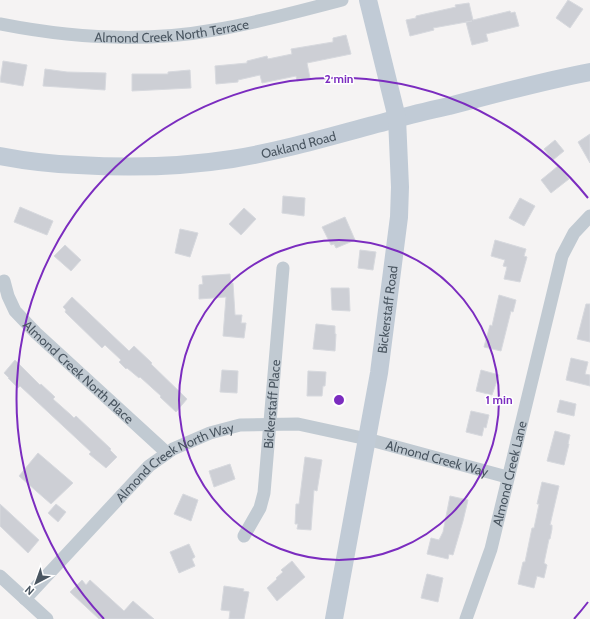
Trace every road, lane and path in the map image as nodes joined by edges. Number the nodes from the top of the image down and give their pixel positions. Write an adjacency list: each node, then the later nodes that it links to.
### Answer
1 (342, 0): 3 (street, Almond Creek North Terrace)
2 (368, 0): 5 (street, Bickerstaff Road)
3 (0, 24)
4 (590, 72): 5 (street, Oakland Road)
5 (397, 118): 6 (street, Oakland Road); 11 (street, Bickerstaff Road)
6 (0, 156)
7 (590, 216): 13 (street, Almond Creek Lane)
8 (283, 268): 10 (street, Bickerstaff Place)
9 (4, 281): 12 (street, Almond Creek North Place)
10 (270, 424): 11 (street, Almond Creek North Way); 12 (street, Almond Creek North Way); 14 (street, Bickerstaff Place)
11 (367, 439): 13 (street, Almond Creek Way); 18 (street, Bickerstaff Road)
12 (167, 453): 16 (street, Almond Creek North Way)
13 (507, 477): 19 (street, Almond Creek Lane)
14 (244, 536)
15 (0, 576): 16 (street)
16 (25, 599): 17 (street)
17 (47, 619)
18 (334, 619)
19 (466, 619)

